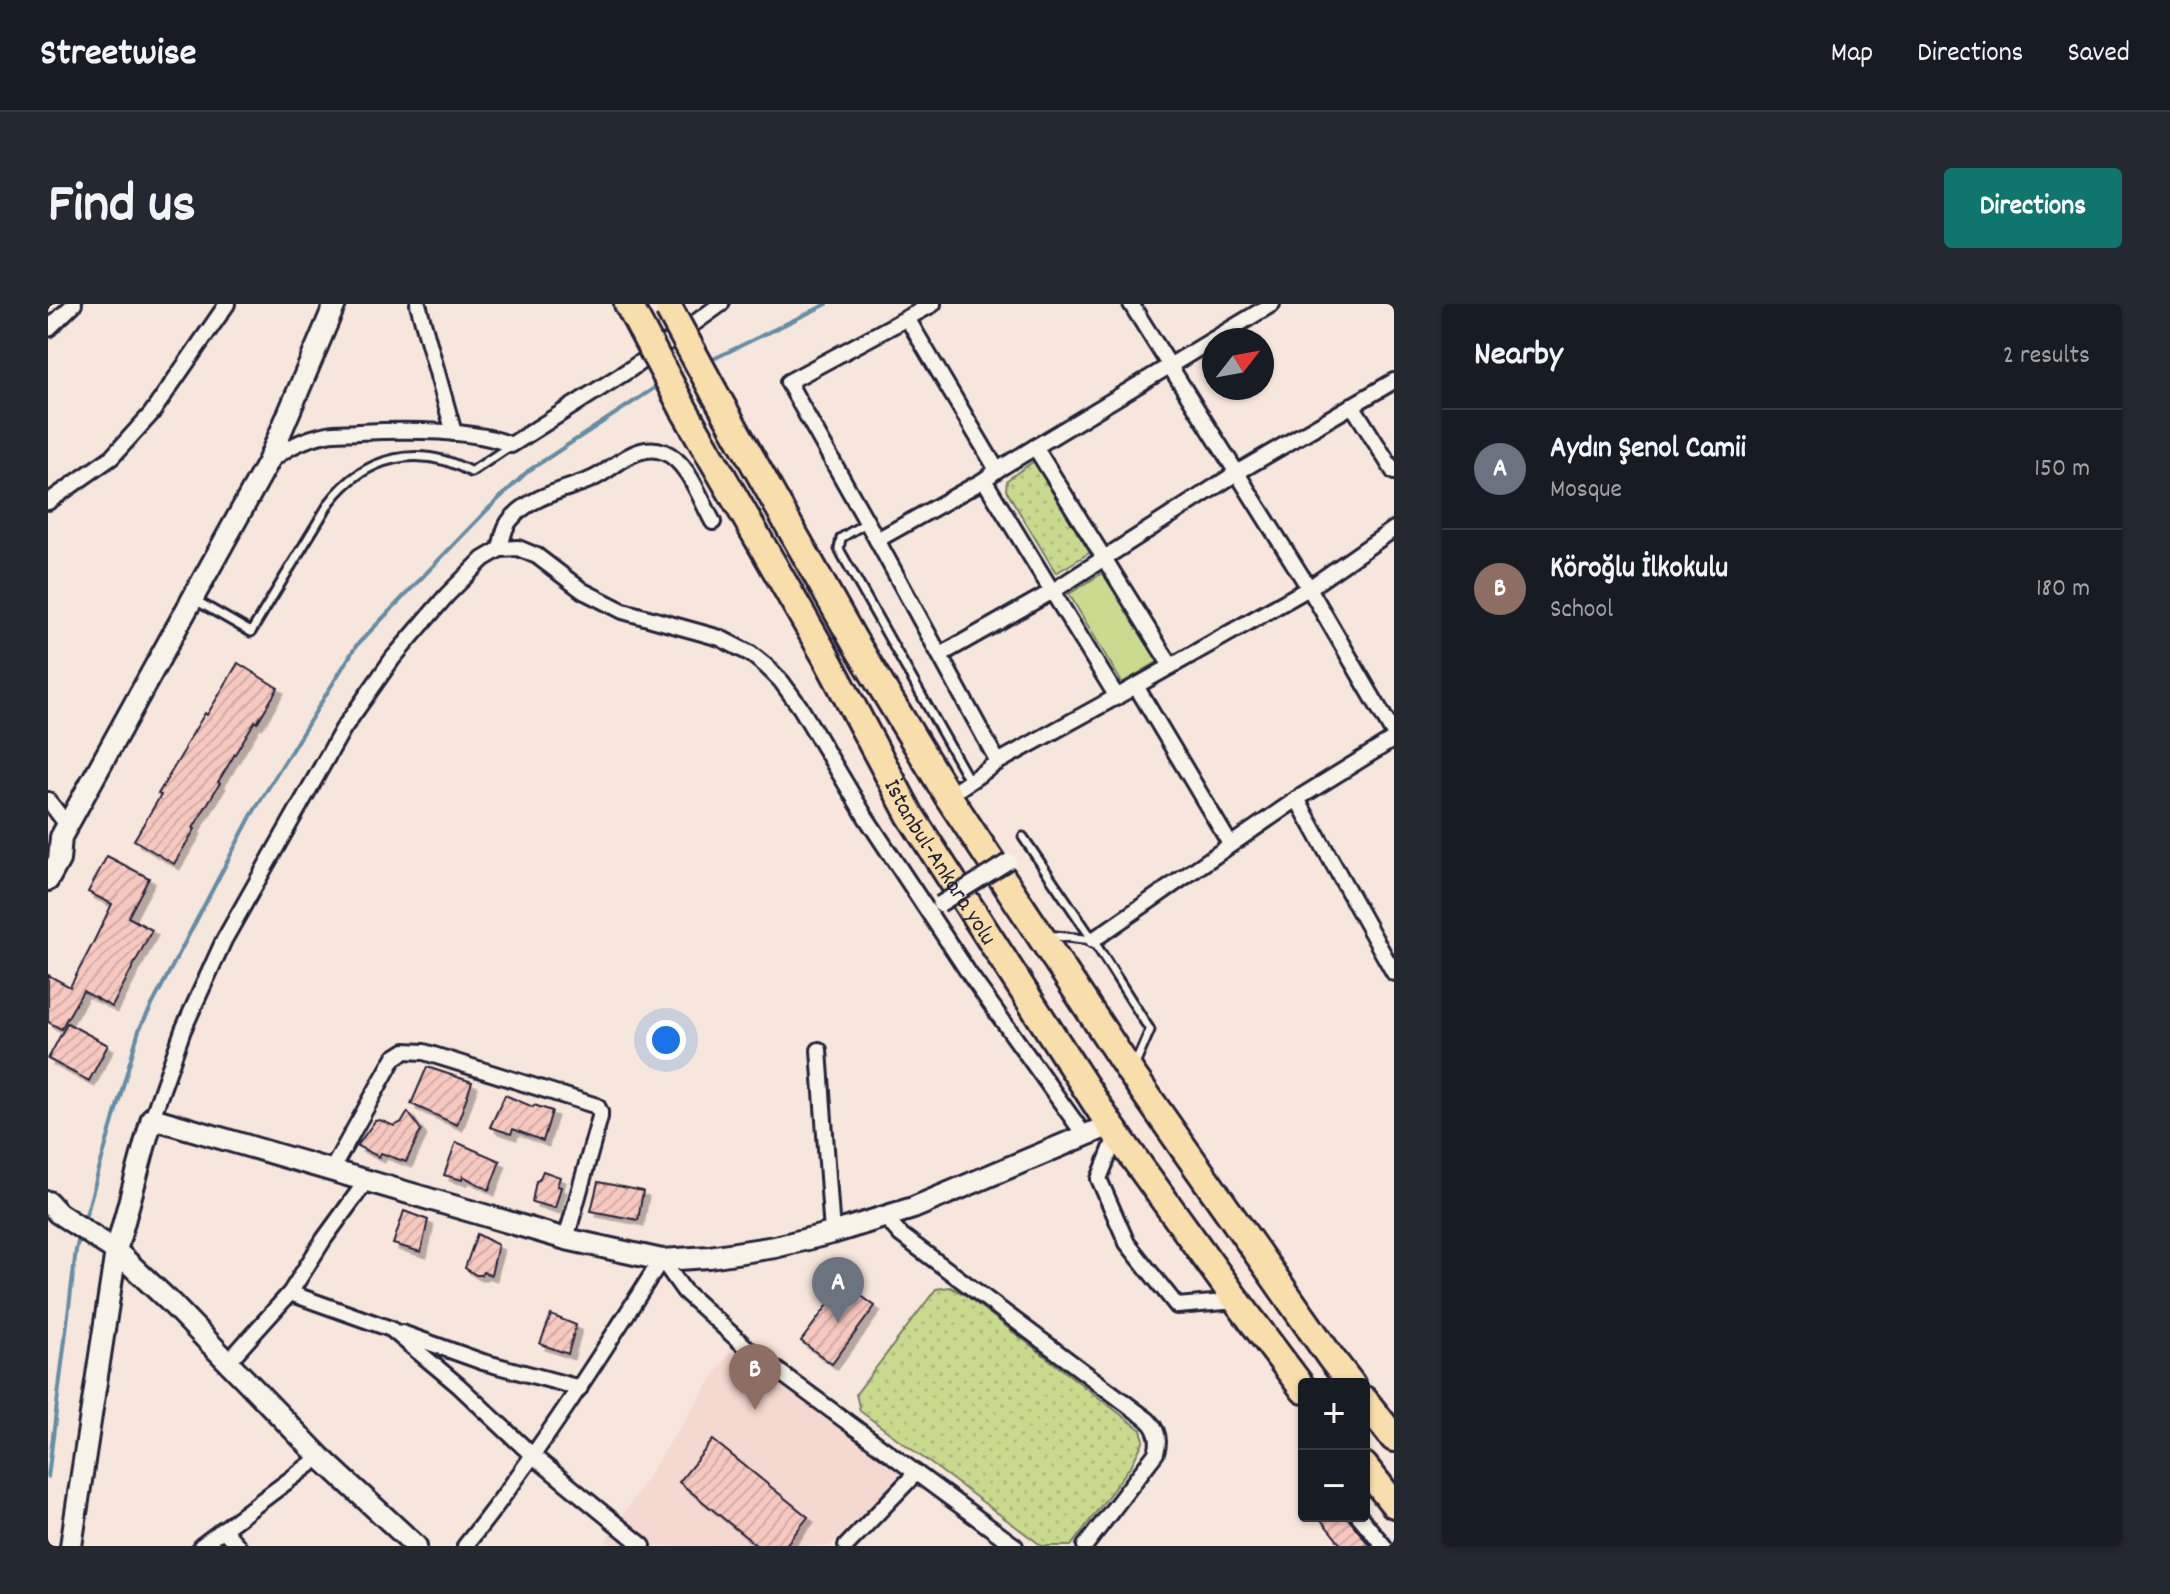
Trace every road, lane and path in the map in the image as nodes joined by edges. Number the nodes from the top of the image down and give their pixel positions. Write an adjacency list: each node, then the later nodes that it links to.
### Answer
1 (74, 304): 12 (street)
2 (227, 304): 24 (street)
3 (335, 304): 19 (street)
4 (418, 304): 16 (street)
5 (628, 304): 55 (highway, İstanbul-Ankara yolu, bridge)
6 (721, 304): 17 (street)
7 (933, 304): 11 (street)
8 (1131, 304): 13 (street)
9 (1272, 304): 13 (street)
10 (668, 306): 40 (highway, İstanbul-Ankara yolu, bridge)
11 (907, 318): 20 (street); 26 (street)
12 (48, 329)
13 (1168, 365): 18 (street); 21 (street)
14 (1394, 381): 15 (street)
15 (1352, 405): 21 (street); 22 (street)
16 (454, 433): 17 (street); 19 (street)
17 (511, 445): 33 (lane)
18 (1035, 447): 20 (street); 30 (street)
19 (268, 462): 33 (street)
20 (997, 470): 23 (street)
21 (1238, 472): 30 (street); 31 (street)
22 (1394, 472)
23 (984, 480): 28 (street); 32 (street)
24 (48, 502)
25 (713, 522): 29 (street)
26 (867, 522): 28 (street); 40 (lane)
27 (1394, 529): 31 (street)
28 (877, 540): 34 (street)
29 (500, 549): 54 (street); 56 (street)
30 (1105, 559): 32 (street); 35 (street)
31 (1309, 588): 35 (street); 38 (street)
32 (1053, 591): 34 (street); 37 (street)
33 (193, 598): 43 (street)
34 (940, 655): 39 (street)
35 (1171, 666): 36 (street)
36 (1136, 686): 37 (street); 45 (street)
37 (1117, 697): 39 (street)
38 (1394, 737): 41 (street)
39 (998, 762): 40 (street)
40 (959, 789): 49 (highway, İstanbul-Ankara yolu)
41 (1297, 799): 45 (street); 51 (street)
42 (48, 800): 43 (street)
43 (59, 835): 47 (street)
44 (1023, 837): 50 (lane)
45 (1230, 844): 50 (street)
46 (1009, 861): 48 (street, bridge)
47 (48, 880)
48 (940, 904)
49 (1039, 934): 50 (lane); 53 (highway, İstanbul-Ankara yolu)
50 (1093, 940): 53 (lane)
51 (1394, 973)
52 (819, 1050): 61 (street)
53 (1131, 1073): 69 (highway, İstanbul-Ankara yolu)
54 (152, 1118): 57 (street); 63 (street)
55 (1114, 1129): 56 (street); 66 (highway, İstanbul-Ankara yolu); 66 (street)
56 (1085, 1136): 60 (street)
57 (331, 1171): 58 (street); 62 (street)
58 (367, 1180): 62 (street); 65 (street)
59 (53, 1207): 63 (street)
60 (889, 1215): 61 (street); 89 (street)
61 (832, 1233): 64 (street)
62 (566, 1239): 64 (street)
63 (108, 1245): 68 (street); 81 (street)
64 (661, 1260): 71 (street); 76 (street)
65 (290, 1293): 67 (street); 68 (street)
66 (1237, 1301): 70 (highway, İstanbul-Ankara yolu)
67 (391, 1329): 71 (street); 74 (street)
68 (227, 1363): 75 (street)
69 (1347, 1378)
70 (1298, 1382)
71 (580, 1388): 74 (street)
72 (1370, 1408): 73 (highway)
73 (1394, 1438)
74 (532, 1455): 85 (street); 86 (street)
75 (320, 1457): 80 (street); 84 (street)
76 (916, 1473): 87 (street); 88 (street)
77 (1370, 1474): 78 (highway)
78 (1394, 1504)
79 (1364, 1522): 90 (street)
80 (223, 1529): 82 (street); 83 (street)
81 (71, 1546)
82 (201, 1546)
83 (238, 1546)
84 (416, 1546)
85 (465, 1546)
86 (643, 1546)
87 (846, 1546)
88 (1015, 1546)
89 (1085, 1546)
90 (1384, 1546)

